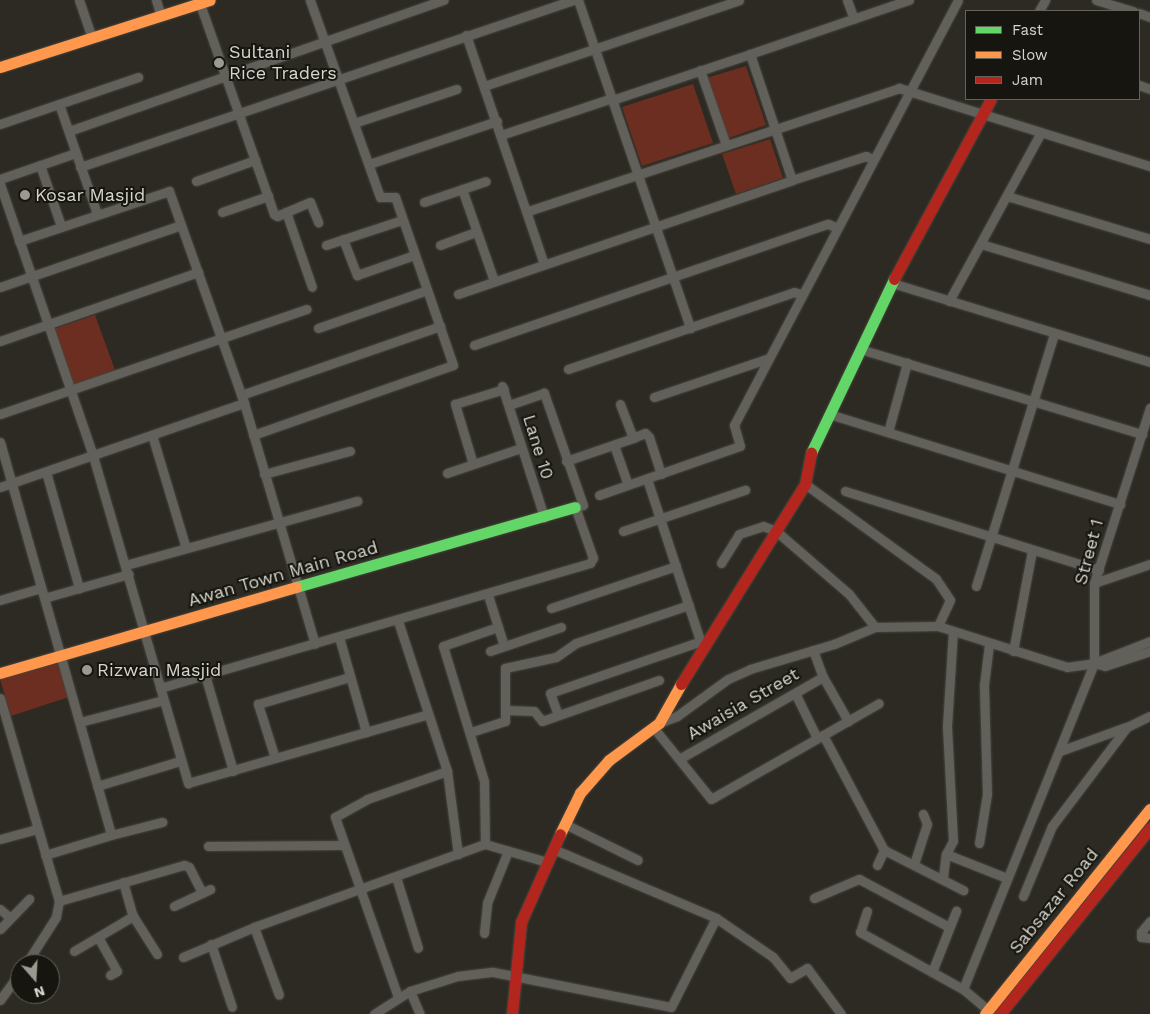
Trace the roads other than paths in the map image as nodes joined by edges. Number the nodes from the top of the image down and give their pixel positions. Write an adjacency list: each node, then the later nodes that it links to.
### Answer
1 (79, 0): 17 (street)
2 (156, 0): 14 (street)
3 (310, 0): 18 (street)
4 (573, 0): 16 (street)
5 (578, 0): 19 (street)
6 (739, 0): 19 (street)
7 (847, 0): 15 (street)
8 (909, 0): 15 (street)
9 (958, 0): 28 (street)
10 (1096, 0): 13 (street)
11 (439, 1): 18 (street)
12 (200, 2): 14 (street); 23 (street)
13 (1130, 10)
14 (161, 16): 17 (street)
15 (854, 19): 20 (street)
16 (466, 35): 25 (street); 26 (street)
17 (92, 38): 21 (street)
18 (325, 42): 23 (street); 25 (street)
19 (596, 49): 26 (street); 29 (street)
20 (750, 54): 22 (street); 37 (street)
21 (0, 67)
22 (700, 70): 29 (street); 41 (street)
23 (225, 76): 32 (street); 38 (street)
24 (138, 77): 31 (street)
25 (338, 78): 32 (street); 35 (street)
26 (484, 86): 34 (street)
27 (456, 89): 35 (street)
28 (910, 90): 33 (street); 37 (street); 43 (street)
29 (612, 99): 40 (street); 49 (street)
30 (990, 100): 33 (street)
31 (59, 104): 36 (street); 38 (street)
32 (238, 113): 44 (street); 48 (street)
33 (983, 113): 39 (street); 82 (street)
34 (497, 121): 40 (street); 45 (street)
35 (354, 123): 45 (street)
36 (0, 124)
37 (774, 129): 41 (street); 51 (street)
38 (68, 131): 42 (street)
39 (1040, 132): 47 (street); 57 (street)
40 (501, 135): 59 (street)
41 (726, 145): 49 (street)
42 (75, 153): 46 (street); 48 (street)
43 (872, 159): 51 (street); 68 (street)
44 (255, 160): 52 (street); 56 (street)
45 (369, 164): 63 (street)
46 (40, 165): 50 (street); 66 (street)
47 (1150, 166)
48 (80, 167): 62 (street)
49 (638, 174): 59 (street); 67 (street)
50 (0, 179)
51 (792, 180): 67 (street)
52 (196, 181)
53 (486, 181): 55 (street)
54 (0, 184): 72 (street)
55 (462, 189): 58 (street); 69 (street)
56 (268, 196): 60 (street); 61 (street)
57 (1007, 196): 71 (street); 73 (street)
58 (424, 202)
59 (528, 211): 77 (street)
60 (222, 212)
61 (286, 212): 64 (street); 84 (street)
62 (97, 214): 65 (street); 66 (street)
63 (402, 220): 70 (street); 76 (street)
64 (318, 222)
65 (181, 225): 78 (street); 79 (street)
66 (60, 226): 72 (street)
67 (655, 226): 77 (street); 80 (street)
68 (836, 227): 80 (street); 87 (street)
69 (476, 232): 75 (street); 81 (street)
70 (344, 239): 74 (street); 76 (street)
71 (1150, 239)
72 (19, 241): 79 (street)
73 (981, 244): 88 (street); 89 (street)
74 (326, 245)
75 (440, 245)
76 (414, 255): 85 (street)
77 (544, 264): 81 (street)
78 (198, 272): 91 (street); 96 (street)
79 (32, 276): 83 (street); 91 (street)
80 (672, 277): 94 (street); 98 (street)
81 (494, 281): 86 (street)
82 (892, 283): 89 (street); 99 (street)
83 (0, 287)
84 (312, 287)
85 (427, 290): 92 (street); 93 (street)
86 (458, 294)
87 (800, 294): 94 (street); 100 (street)
88 (1150, 295)
89 (950, 301): 95 (street)
90 (306, 309): 96 (street)
91 (49, 324): 97 (street); 104 (street)
92 (440, 326): 106 (street); 116 (street)
93 (318, 328)
94 (690, 328): 103 (street)
95 (1054, 334): 101 (street); 107 (street)
96 (221, 338): 104 (street); 106 (street)
97 (0, 341)
98 (474, 345)
99 (860, 349): 102 (street); 112 (street)
100 (769, 358): 105 (street); 129 (street)
101 (1150, 362)
102 (907, 364): 107 (street); 113 (street)
103 (568, 369)
104 (71, 390): 111 (street); 122 (street)
105 (654, 397)
106 (242, 399): 115 (street); 116 (street)
107 (1034, 402): 114 (street); 125 (street)
108 (509, 404): 120 (street, Lane 10); 123 (street); 124 (street, Lane 10)
109 (620, 404): 117 (street)
110 (1150, 408): 114 (street, Street 1)
111 (0, 414)
112 (829, 414): 113 (street); 132 (street)
113 (888, 432): 125 (street)
114 (1142, 434): 139 (street, Street 1)
115 (152, 435): 122 (street); 147 (street)
116 (253, 435): 128 (street)
117 (633, 438): 119 (street); 129 (street)
118 (0, 442): 131 (street)
119 (614, 444): 123 (street); 133 (street)
120 (521, 448): 124 (street); 141 (street, Lane 10)
121 (350, 451): 128 (street)
122 (93, 456): 126 (street); 152 (street)
123 (566, 460): 140 (street)
124 (473, 464): 127 (street)
125 (1012, 470): 139 (street); 146 (street)
126 (46, 472): 131 (street); 157 (street)
127 (447, 473)
128 (264, 474): 143 (street)
129 (661, 474): 130 (street)
130 (647, 479): 133 (street); 142 (street)
131 (13, 482): 134 (street); 156 (street)
132 (806, 484): 144 (street); 165 (street)
133 (628, 485): 137 (street)
134 (0, 487)
135 (745, 490): 142 (street)
136 (844, 492): 146 (street)
137 (599, 495)
138 (357, 501): 143 (street)
139 (1120, 504): 153 (street, Street 1)
140 (575, 507): 141 (street, Awan Town Main Road); 159 (street)
141 (544, 517): 158 (street, Awan Town Main Road)
142 (660, 519): 145 (street); 151 (street)
143 (279, 524): 147 (street); 158 (street)
144 (776, 530): 149 (street); 168 (street); 174 (street)
145 (623, 531)
146 (991, 537): 148 (street); 155 (street)
147 (186, 548): 152 (street)
148 (1032, 550): 153 (street); 179 (street)
149 (721, 563)
150 (1150, 564): 154 (street)
151 (676, 566): 162 (street); 163 (street)
152 (127, 570): 157 (street); 169 (street)
153 (1099, 570): 154 (street, Street 1)
154 (1094, 583): 182 (street, Street 1)
155 (976, 586)
156 (41, 588): 160 (street); 161 (street)
157 (79, 588): 160 (street)
158 (298, 588): 169 (street, Awan Town Main Road); 173 (street)
159 (488, 595): 164 (street); 166 (street)
160 (44, 598): 181 (street)
161 (0, 600)
162 (689, 605): 174 (street); 193 (street)
163 (551, 608)
164 (398, 621): 171 (street); 194 (street)
165 (938, 626): 168 (street); 170 (street)
166 (498, 627): 176 (street); 202 (street)
167 (561, 627): 176 (street)
168 (875, 627): 177 (street)
169 (145, 631): 181 (street, Awan Town Main Road); 188 (street)
170 (954, 631): 175 (street); 227 (street)
171 (339, 637): 173 (street); 185 (street)
172 (1150, 641): 182 (street)
173 (315, 644): 184 (street)
174 (702, 644): 195 (street); 199 (street)
175 (989, 644): 179 (street); 219 (street)
176 (504, 646): 178 (street)
177 (813, 650): 186 (street); 199 (street)
178 (490, 651)
179 (1013, 651): 182 (street)
180 (1150, 651): 182 (street)
181 (61, 656): 183 (street, Awan Town Main Road); 198 (street)
182 (1094, 663): 204 (street, Street 1)
183 (0, 673)
184 (205, 675): 188 (street); 208 (street)
185 (350, 677): 201 (street); 205 (street)
186 (823, 677): 189 (street, Awaisia Street); 197 (street)
187 (660, 680): 195 (street)
188 (160, 688): 191 (street)
189 (795, 693): 203 (street); 206 (street, Awaisia Street)
190 (0, 698): 216 (street)
191 (163, 700): 198 (street); 207 (street)
192 (879, 703): 197 (street)
193 (505, 710): 195 (street); 202 (street)
194 (428, 714): 201 (street); 209 (street)
195 (558, 715)
196 (1150, 716): 200 (street)
197 (848, 721): 203 (street)
198 (80, 722): 210 (street)
199 (656, 725): 206 (street); 214 (street)
200 (1127, 727): 204 (street); 239 (street)
201 (366, 732): 205 (street)
202 (471, 732): 220 (street)
203 (820, 737): 206 (street); 224 (street)
204 (1060, 751): 235 (street, Street 1)
205 (275, 758): 208 (street)
206 (679, 759)
207 (180, 761): 208 (street); 210 (street)
208 (233, 771)
209 (447, 771): 221 (street); 226 (street)
210 (96, 786): 217 (street)
211 (1150, 809): 215 (street, Sabsazar Road)
212 (922, 814): 231 (street)
213 (162, 822): 217 (street)
214 (565, 824): 223 (street); 229 (street)
215 (1147, 824): 273 (street, Sabsazar Road); 278 (street)
216 (38, 829): 218 (street); 228 (street)
217 (111, 835): 228 (street)
218 (0, 839)
219 (979, 843)
220 (485, 844): 225 (street); 226 (street)
221 (343, 845): 222 (street); 237 (street)
222 (208, 846)
223 (553, 849): 230 (street); 249 (street)
224 (884, 850): 231 (street); 232 (street)
225 (508, 851): 230 (street); 254 (street)
226 (458, 854): 233 (street)
227 (946, 854): 234 (street); 235 (street)
228 (46, 855): 242 (street)
229 (638, 860)
230 (547, 862): 265 (street)
231 (914, 864): 234 (street)
232 (877, 866)
233 (396, 877): 237 (street); 258 (street)
234 (943, 877): 238 (street)
235 (1007, 878): 267 (street, Street 1)
236 (123, 882): 242 (street); 243 (street); 247 (street)
237 (359, 890): 251 (street); 270 (street)
238 (963, 890)
239 (1023, 896)
240 (814, 898): 252 (street)
241 (29, 899): 248 (street)
242 (59, 901): 260 (street)
243 (174, 906)
244 (0, 909): 248 (street)
245 (867, 911): 263 (street)
246 (956, 911): 252 (street)
247 (133, 916): 255 (street); 261 (street)
248 (9, 917): 253 (street)
249 (716, 918): 265 (street); 277 (street)
250 (1150, 921): 256 (street)
251 (254, 927): 257 (street); 269 (street)
252 (949, 927): 263 (street)
253 (0, 929)
254 (484, 932)
255 (98, 937): 259 (street); 264 (street)
256 (1150, 938)
257 (210, 944): 262 (street); 272 (street)
258 (418, 948)
259 (74, 951)
260 (32, 954)
261 (157, 954)
262 (183, 957)
263 (932, 972): 267 (street)
264 (110, 975)
265 (516, 978): 268 (street); 276 (street)
266 (10, 986): 271 (street)
267 (962, 989): 273 (street)
268 (410, 991): 270 (street); 275 (street)
269 (279, 995)
270 (398, 997): 274 (street)
271 (0, 1000)
272 (232, 1007)
273 (987, 1012)
274 (374, 1014)
275 (420, 1014)
276 (512, 1014)
277 (841, 1014)
278 (1000, 1014)

